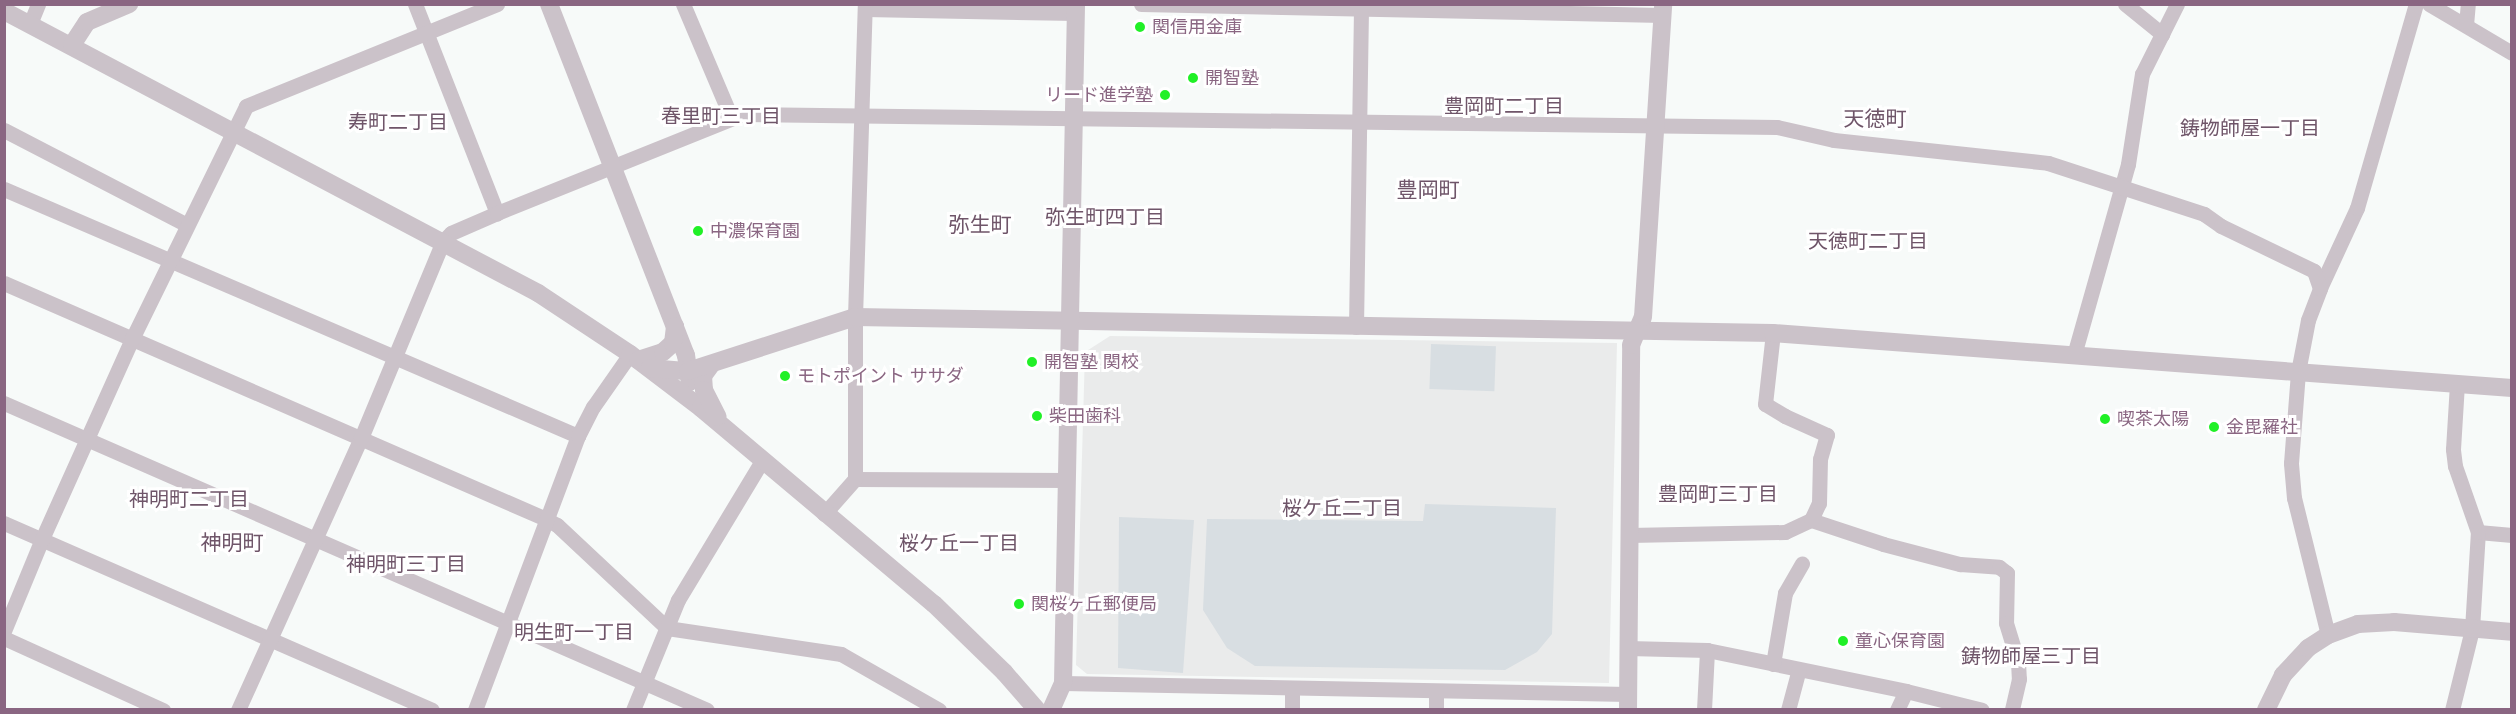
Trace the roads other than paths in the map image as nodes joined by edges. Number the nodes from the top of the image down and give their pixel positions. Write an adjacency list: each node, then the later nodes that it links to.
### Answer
1 (38, 4): 18 (street)
2 (129, 4): 22 (street)
3 (415, 4): 21 (street)
4 (497, 4): 21 (street)
5 (549, 4): 31 (street)
6 (683, 4): 25 (street)
7 (1141, 4): 14 (street)
8 (2125, 4): 20 (street)
9 (2177, 4): 20 (street)
10 (2416, 4): 39 (street)
11 (2429, 4): 19 (street)
12 (2468, 4): 19 (street)
13 (865, 7): 15 (street); 24 (street)
14 (1361, 7): 16 (street); 27 (street)
15 (1076, 9): 26 (street)
16 (1662, 10): 28 (street)
17 (4, 11): 18 (street)
18 (30, 24): 22 (street)
19 (2466, 25): 23 (street)
20 (2162, 34): 32 (street)
21 (427, 35): 30 (street); 34 (street)
22 (72, 45): 30 (street)
23 (2511, 53)
24 (863, 114): 25 (street); 26 (street); 40 (street)
25 (731, 117): 31 (street)
26 (1074, 118): 27 (street); 41 (street)
27 (1359, 122): 28 (street); 43 (street)
28 (1654, 126): 32 (street); 44 (street)
29 (4, 130): 35 (street)
30 (232, 130): 35 (street); 36 (street)
31 (613, 166): 34 (street); 42 (street)
32 (2120, 187): 39 (street); 47 (street)
33 (4, 189): 37 (street)
34 (497, 213): 36 (street)
35 (187, 225): 37 (street)
36 (443, 241): 48 (street); 49 (street)
37 (170, 259): 46 (street); 48 (street)
38 (4, 283): 46 (street)
39 (2320, 288): 52 (street)
40 (855, 317): 41 (street); 51 (street); 62 (street)
41 (1070, 323): 43 (street); 63 (street)
42 (675, 326): 49 (street); 50 (street)
43 (1356, 327): 44 (street)
44 (1637, 331): 45 (street); 69 (street)
45 (1773, 333): 47 (street); 66 (street)
46 (132, 339): 59 (street); 60 (street)
47 (2074, 355): 52 (street)
48 (395, 356): 58 (street); 60 (street)
49 (640, 360): 50 (street); 55 (street); 58 (street)
50 (687, 363): 51 (street); 55 (street)
51 (711, 365): 57 (street)
52 (2298, 372): 53 (street); 79 (street)
53 (2457, 384): 54 (street); 68 (street)
54 (2511, 388)
55 (694, 402): 57 (street)
56 (4, 403): 59 (street)
57 (725, 428): 61 (street)
58 (578, 436): 65 (street)
59 (87, 437): 71 (street); 72 (street)
60 (361, 438): 65 (street); 72 (street)
61 (762, 461): 64 (street); 75 (street)
62 (855, 479): 63 (street); 64 (street)
63 (1067, 480): 87 (street)
64 (824, 514): 99 (street)
65 (546, 519): 74 (street); 75 (street)
66 (1811, 520): 69 (street); 107 (street)
67 (4, 523): 71 (street)
68 (2478, 532): 70 (street); 76 (street)
69 (1629, 535): 82 (street)
70 (2511, 535)
71 (42, 538): 77 (street); 81 (street)
72 (315, 540): 74 (street); 81 (street)
73 (1802, 564): 84 (street)
74 (506, 624): 86 (street); 95 (street)
75 (667, 628): 86 (street); 98 (street)
76 (2472, 629): 78 (street); 79 (street); 109 (street)
77 (4, 631)
78 (2511, 632)
79 (2328, 635): 108 (street)
80 (4, 638): 92 (street)
81 (270, 639): 93 (street); 94 (street)
82 (1628, 648): 83 (street); 91 (street)
83 (1707, 650): 84 (street); 103 (street)
84 (1773, 663): 85 (street)
85 (1799, 669): 90 (street); 104 (street)
86 (644, 683): 96 (street); 97 (street)
87 (1063, 683): 88 (street); 100 (street)
88 (1292, 689): 89 (street); 101 (street)
89 (1437, 691): 91 (street); 102 (street)
90 (1906, 691): 105 (street); 106 (street)
91 (1628, 701)
92 (163, 710)
93 (238, 710)
94 (432, 710)
95 (475, 710)
96 (633, 710)
97 (707, 710)
98 (939, 710)
99 (1037, 710)
100 (1051, 710)
101 (1292, 710)
102 (1436, 710)
103 (1704, 710)
104 (1788, 710)
105 (1897, 710)
106 (1983, 710)
107 (2013, 710)
108 (2266, 710)
109 (2452, 710)

